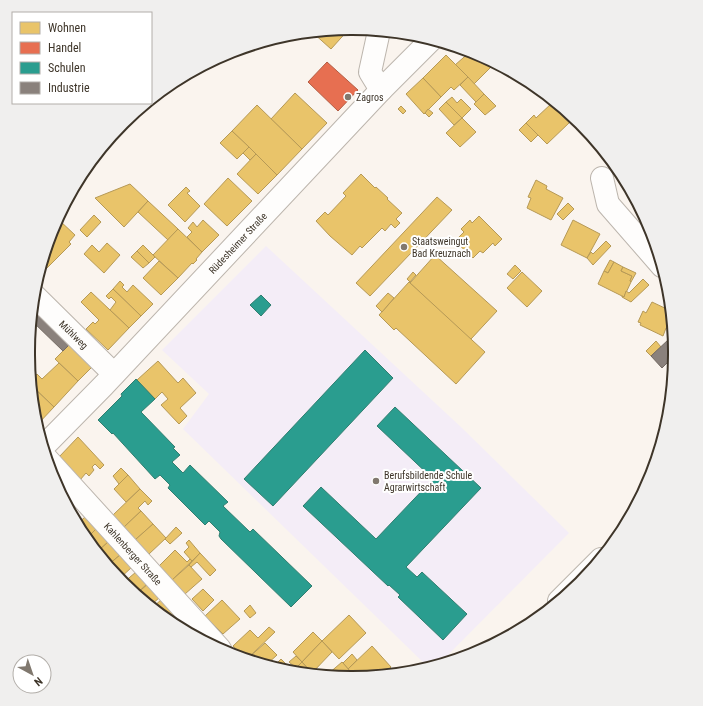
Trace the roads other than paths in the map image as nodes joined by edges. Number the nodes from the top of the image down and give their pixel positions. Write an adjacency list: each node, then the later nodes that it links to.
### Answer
1 (378, 37): 3 (street)
2 (427, 45): 3 (street, Rüdesheimer Straße)
3 (381, 90): 7 (street, Rüdesheimer Straße)
4 (602, 178): 5 (street)
5 (653, 255)
6 (40, 300): 7 (street, Mühlweg)
7 (114, 374): 8 (street, Rüdesheimer Straße)
8 (48, 442)
9 (57, 471): 10 (street, Kahlenberger Straße)
10 (186, 623): 11 (street, Kahlenberger Straße)
11 (195, 630)

